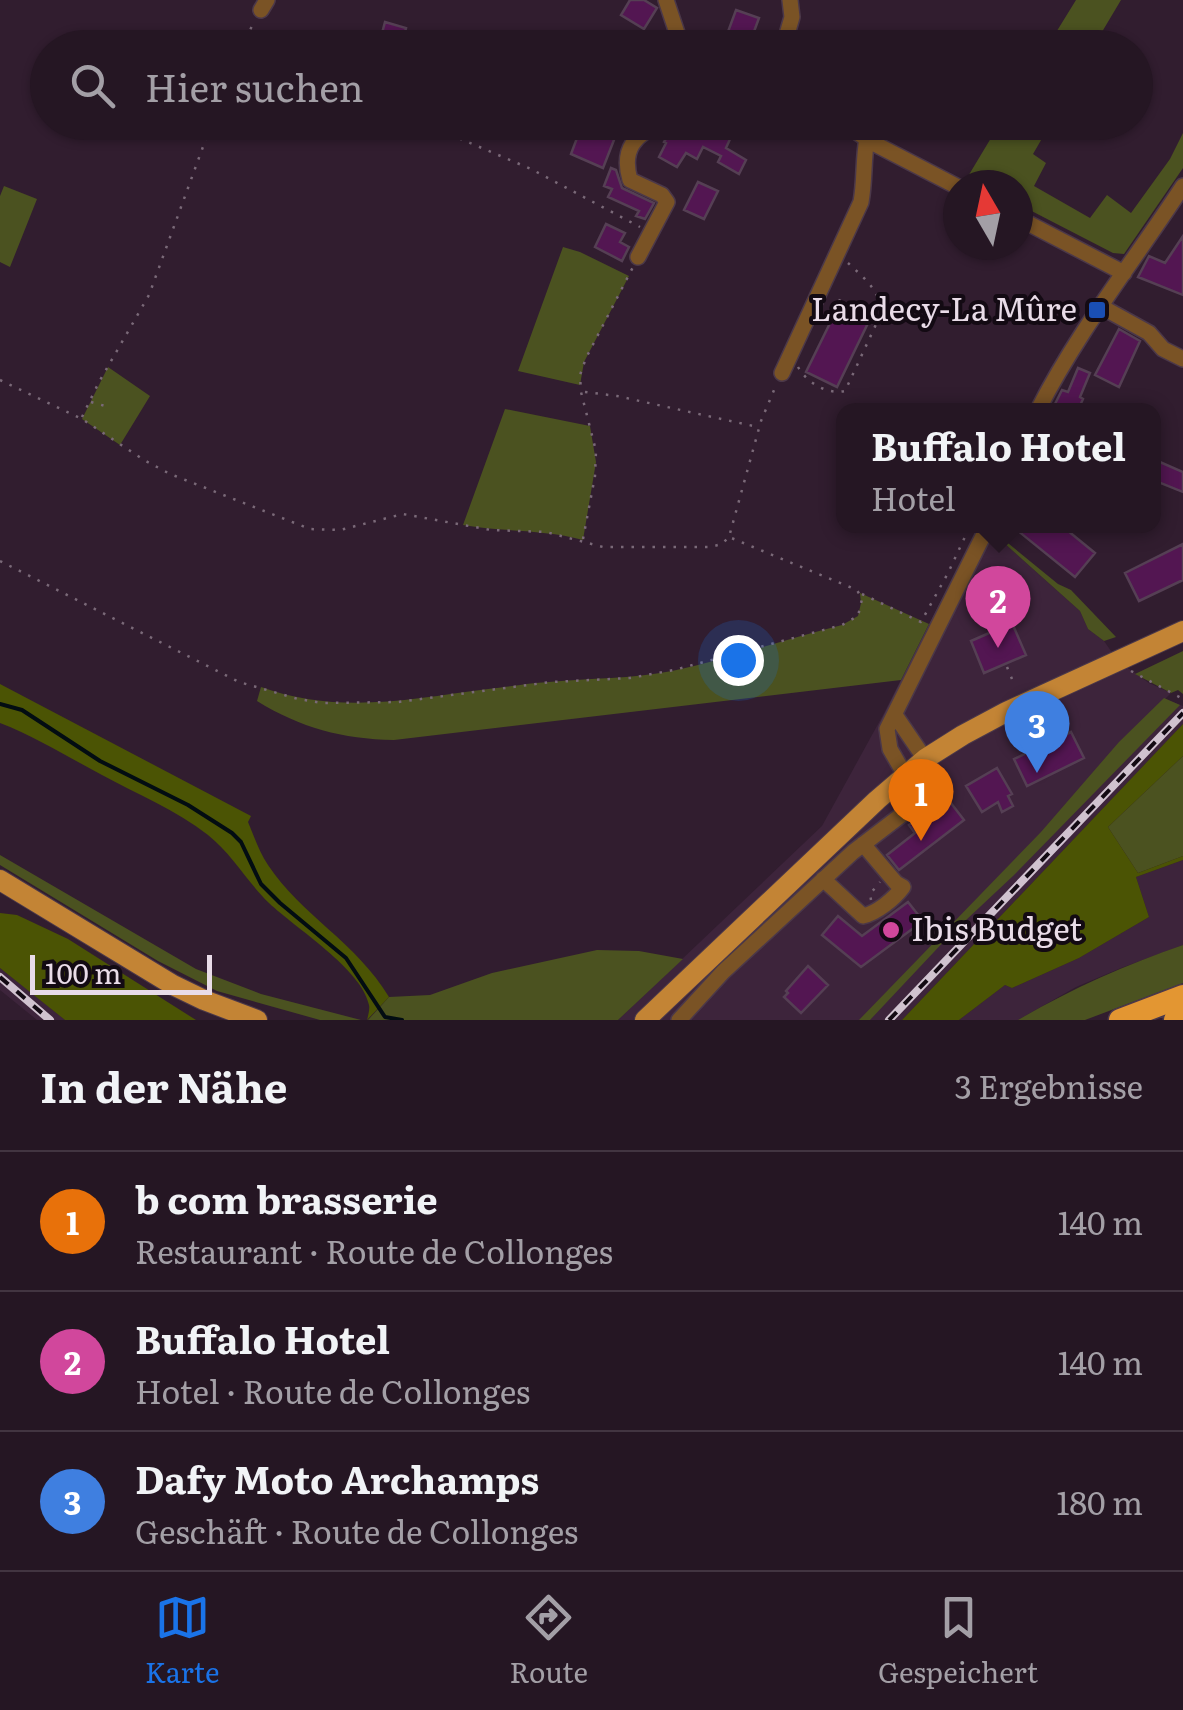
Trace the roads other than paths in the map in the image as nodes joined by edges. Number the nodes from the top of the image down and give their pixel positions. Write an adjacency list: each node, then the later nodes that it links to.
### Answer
1 (666, 0): 3 (street)
2 (790, 0): 4 (street)
3 (676, 30)
4 (788, 30)
5 (634, 140): 11 (street)
6 (867, 140): 15 (street)
7 (871, 140): 8 (street)
8 (943, 179)
9 (1183, 186): 12 (street)
10 (1033, 226): 12 (street)
11 (638, 257)
12 (1124, 273): 13 (street)
13 (1100, 306): 14 (street); 16 (street)
14 (1183, 359)
15 (790, 370)
16 (1042, 403)
17 (979, 533): 19 (street)
18 (1183, 631): 20 (main road)
19 (895, 716): 20 (street); 21 (street)
20 (925, 760): 21 (main road); 22 (street)
21 (905, 775): 28 (main road)
22 (864, 844): 23 (street); 23 (street)
23 (823, 879): 29 (street)
24 (0, 880): 27 (main road)
25 (1183, 996): 30 (highway)
26 (1183, 1017): 31 (highway)
27 (257, 1020)
28 (645, 1020)
29 (679, 1020)
30 (1120, 1020)
31 (1174, 1020)

